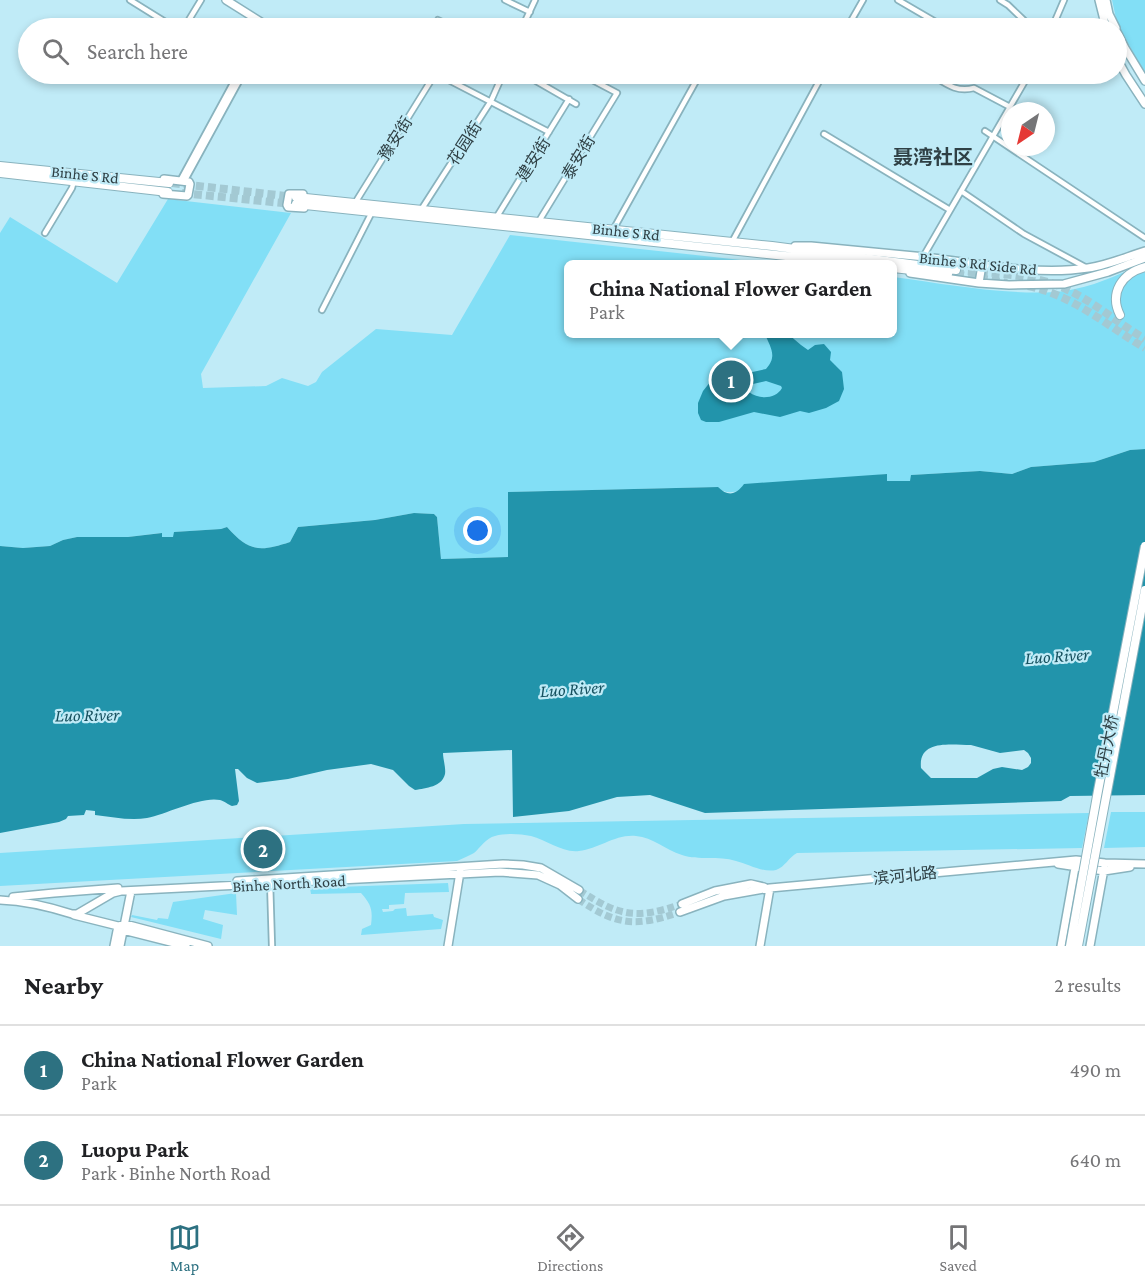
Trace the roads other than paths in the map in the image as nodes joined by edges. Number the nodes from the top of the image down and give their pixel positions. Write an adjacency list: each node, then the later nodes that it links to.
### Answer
1 (130, 0): 14 (street)
2 (201, 0): 15 (street)
3 (226, 0): 16 (main road)
4 (231, 0): 17 (main road)
5 (506, 0): 13 (street)
6 (536, 0): 13 (street)
7 (863, 0): 19 (street)
8 (898, 0): 20 (street)
9 (1000, 0): 21 (street)
10 (1064, 0): 22 (street)
11 (1099, 0): 23 (main road)
12 (1106, 0): 24 (main road)
13 (530, 12): 18 (street)
14 (159, 18)
15 (190, 18)
16 (255, 18)
17 (256, 18)
18 (527, 18)
19 (853, 18)
20 (929, 18)
21 (1022, 18)
22 (1056, 18)
23 (1104, 18)
24 (1110, 18)
25 (1127, 51): 27 (main road)
26 (1127, 77): 44 (main road)
27 (1145, 81)
28 (233, 84): 55 (street)
29 (238, 84): 55 (street)
30 (430, 84): 59 (street, 豫安街)
31 (456, 84): 40 (street)
32 (499, 84): 40 (street, 花园街)
33 (542, 84): 39 (street)
34 (599, 84): 64 (street, 泰安街)
35 (694, 84): 65 (street)
36 (818, 84): 69 (street)
37 (947, 84): 41 (street)
38 (1023, 84): 42 (street)
39 (569, 99): 43 (street); 47 (street, 建安街)
40 (491, 101): 47 (street); 60 (street, 花园街)
41 (1001, 102)
42 (1013, 102)
43 (576, 104)
44 (1145, 104)
45 (1001, 124): 49 (street)
46 (985, 131): 49 (street)
47 (549, 132): 63 (street, 建安街)
48 (824, 134): 61 (street)
49 (994, 137): 57 (street); 68 (street)
50 (0, 166): 52 (main road, Binhe S Rd)
51 (0, 173): 52 (main road, Binhe S Rd)
52 (38, 173): 53 (main road, Binhe S Rd); 54 (main road, Binhe S Rd)
53 (74, 181): 54 (main road, Binhe S Rd); 67 (street)
54 (109, 181): 55 (main road); 55 (main road); 56 (main road, Binhe S Rd)
55 (184, 182)
56 (169, 187)
57 (961, 191): 61 (street); 81 (street)
58 (293, 200): 59 (main road, Binhe S Rd)
59 (355, 207): 60 (main road, Binhe S Rd); 62 (main road)
60 (420, 210): 63 (main road, Binhe S Rd)
61 (950, 210): 73 (street)
62 (372, 212): 66 (main road, Binhe S Rd); 85 (street)
63 (496, 218): 64 (main road, Binhe S Rd)
64 (538, 222): 66 (main road, Binhe S Rd)
65 (613, 230): 66 (main road, Binhe S Rd); 69 (main road, Binhe S Rd)
66 (583, 231): 72 (main road, Binhe S Rd)
67 (45, 233)
68 (1145, 238)
69 (732, 242): 70 (main road, Binhe S Rd)
70 (772, 246): 73 (main road, Binhe S Rd Side Rd); 77 (main road, Binhe S Rd)
71 (1145, 251): 81 (main road, Binhe S Rd Side Rd)
72 (772, 255): 75 (main road); 76 (main road, Binhe S Rd)
73 (924, 257): 79 (main road, Binhe S Rd Side Rd)
74 (1145, 258): 84 (main road, Binhe S Rd Side Rd)
75 (795, 260)
76 (821, 260)
77 (871, 260)
78 (897, 264): 82 (main road, Binhe S Rd)
79 (982, 265): 81 (main road, Binhe S Rd Side Rd); 84 (main road)
80 (1145, 267): 86 (main road)
81 (1087, 268)
82 (897, 270)
83 (897, 271): 84 (main road, Binhe S Rd Side Rd)
84 (979, 283)
85 (322, 310)
86 (1120, 315)
87 (1145, 546): 111 (main road, 牡丹大桥, bridge)
88 (1145, 590): 112 (main road, 牡丹大桥, bridge)
89 (1075, 863): 91 (main road, 滨河北路); 94 (main road, 滨河北路); 110 (main road)
90 (1145, 865): 91 (main road, 滨河北路)
91 (1105, 867): 113 (main road)
92 (460, 870): 93 (main road, Binhe North Road); 95 (main road, Binhe North Road); 99 (main road, Binhe North Road); 108 (main road)
93 (270, 881): 96 (main road, Binhe North Road); 98 (main road, Binhe North Road); 107 (street)
94 (770, 888): 100 (main road); 109 (main road)
95 (579, 890)
96 (131, 891): 101 (main road, Binhe North Road); 102 (main road)
97 (0, 899): 98 (main road, Binhe North Road)
98 (26, 899): 101 (main road, Binhe North Road)
99 (578, 899)
100 (681, 908)
101 (72, 914): 102 (main road)
102 (122, 926): 103 (main road); 104 (main road); 105 (main road); 106 (main road)
103 (114, 946)
104 (120, 946)
105 (186, 946)
106 (208, 946)
107 (272, 946)
108 (448, 946)
109 (760, 946)
110 (1061, 946)
111 (1070, 946)
112 (1078, 946)
113 (1090, 946)

